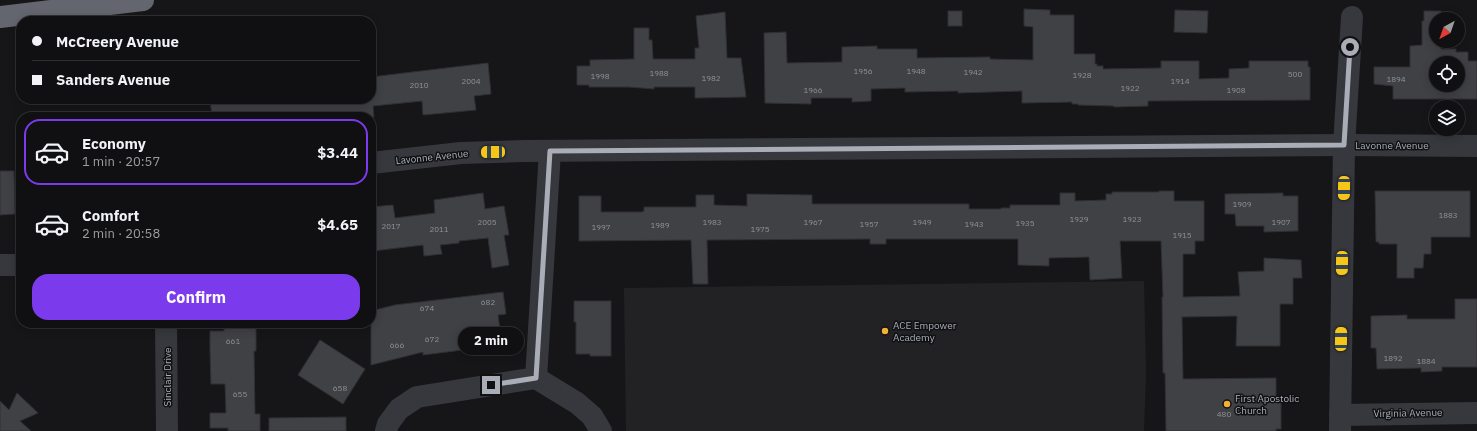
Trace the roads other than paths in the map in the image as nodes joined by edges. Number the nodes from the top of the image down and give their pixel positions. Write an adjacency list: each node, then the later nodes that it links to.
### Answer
1 (143, 0): 2 (highway)
2 (0, 17)
3 (1352, 17): 4 (street)
4 (1344, 145): 5 (street, Lavonne Avenue); 6 (street, Lavonne Avenue); 13 (street)
5 (1477, 146)
6 (550, 151): 7 (street, Lavonne Avenue); 11 (street)
7 (376, 162)
8 (0, 265): 9 (street)
9 (16, 265)
10 (166, 328): 14 (street, Sinclair Drive)
11 (536, 378): 15 (street); 16 (street)
12 (1477, 413): 13 (street, Virginia Avenue)
13 (1340, 423)
14 (167, 431)
15 (386, 431)
16 (601, 431)

